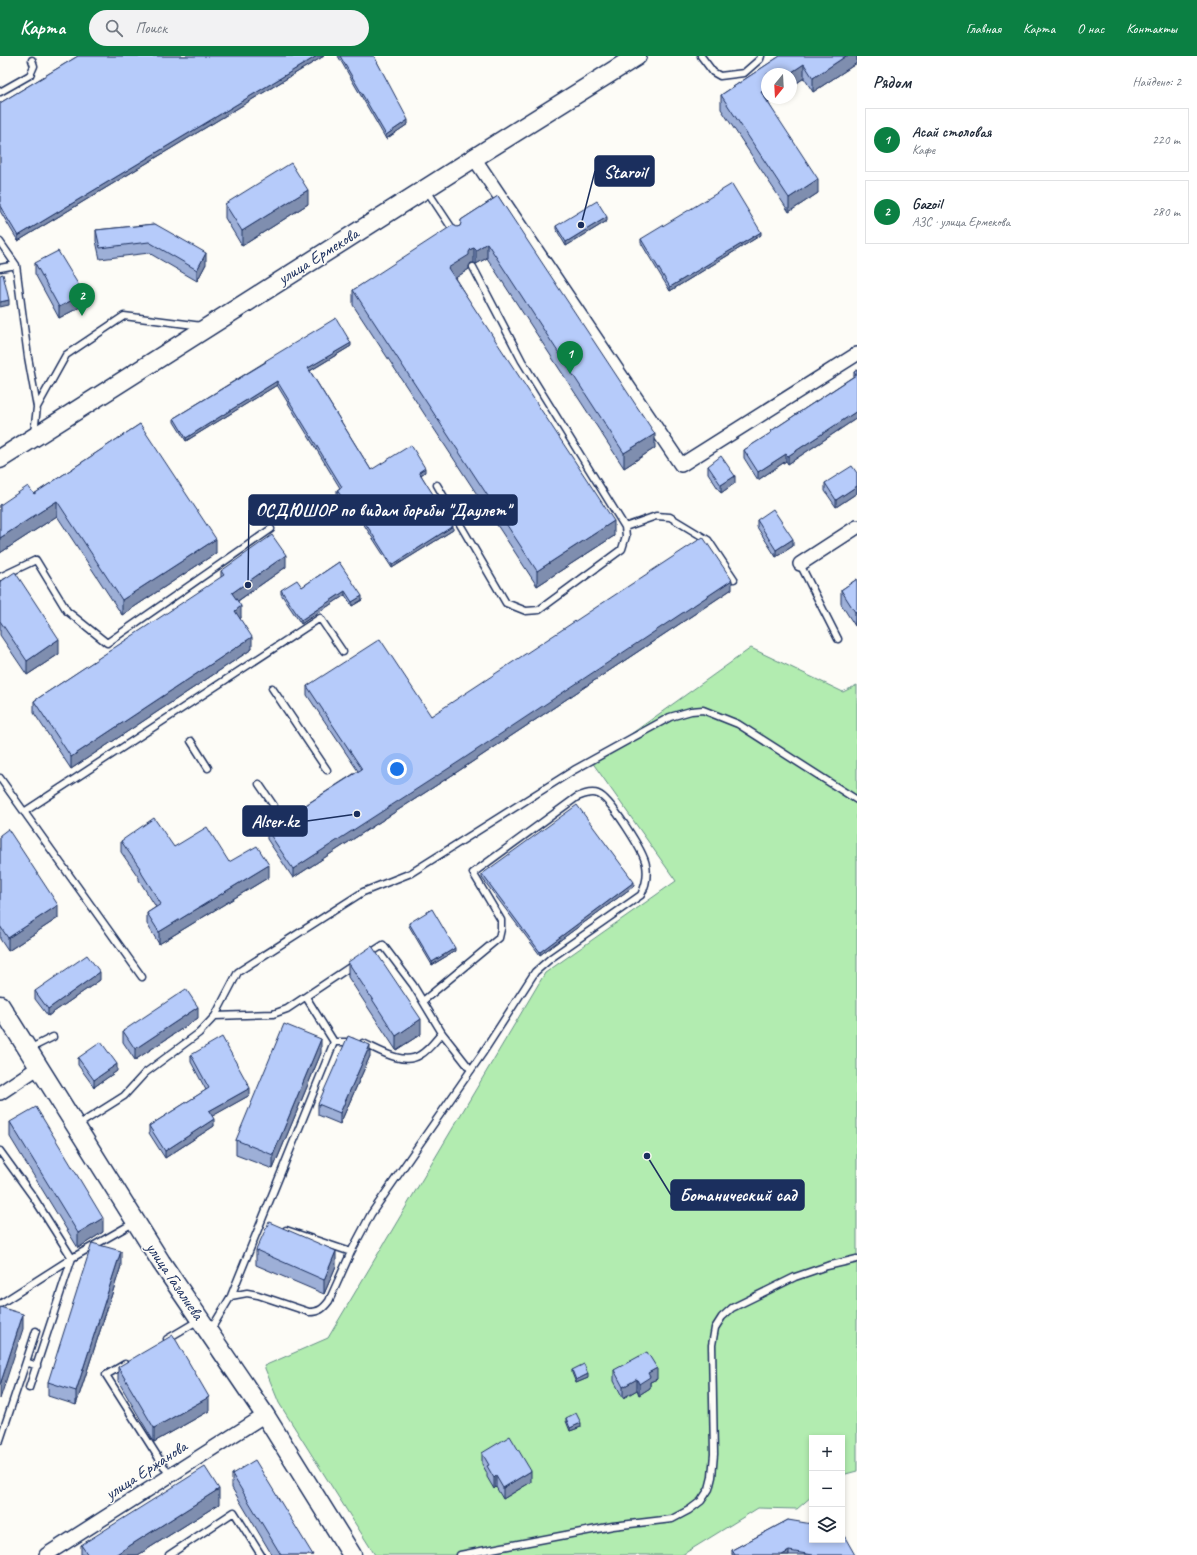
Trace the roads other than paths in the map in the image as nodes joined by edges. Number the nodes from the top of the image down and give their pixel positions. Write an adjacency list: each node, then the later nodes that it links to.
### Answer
1 (637, 56): 6 (main road, улица Ермекова)
2 (701, 56): 3 (lane)
3 (761, 56)
4 (32, 60): 5 (lane)
5 (0, 92)
6 (474, 158): 7 (main road, улица Ермекова); 14 (street)
7 (425, 188): 8 (lane); 13 (main road, улица Ермекова)
8 (458, 237)
9 (0, 242): 10 (lane)
10 (16, 265): 12 (lane); 15 (lane)
11 (473, 267): 19 (lane)
12 (0, 268)
13 (208, 326): 15 (lane); 16 (main road, улица Ермекова)
14 (857, 354)
15 (37, 407): 16 (lane)
16 (33, 438): 17 (main road, улица Ермекова)
17 (0, 459)
18 (437, 485): 19 (lane)
19 (625, 527): 24 (lane)
20 (857, 527): 22 (street)
21 (271, 529): 23 (lane)
22 (800, 564): 25 (lane)
23 (0, 577)
24 (734, 579)
25 (838, 639)
26 (343, 652): 35 (lane)
27 (272, 688): 30 (lane)
28 (191, 741): 29 (lane)
29 (208, 768)
30 (327, 770)
31 (0, 778): 35 (lane)
32 (259, 784): 34 (lane)
33 (857, 800): 42 (lane)
34 (274, 806)
35 (24, 812): 38 (lane)
36 (364, 958): 40 (lane)
37 (358, 962): 39 (lane)
38 (142, 977)
39 (306, 997): 42 (lane); 45 (lane)
40 (423, 1001): 43 (lane); 48 (lane)
41 (0, 1005): 46 (main road, улица Газалиева)
42 (215, 1016): 50 (lane)
43 (442, 1033): 45 (lane); 48 (lane)
44 (53, 1037): 46 (lane)
45 (334, 1042): 57 (lane)
46 (28, 1049): 47 (main road, улица Газалиева)
47 (39, 1067): 49 (street); 50 (main road, улица Газалиева)
48 (471, 1070): 54 (lane)
49 (0, 1093)
50 (76, 1126): 52 (main road, улица Газалиева)
51 (0, 1151): 55 (lane)
52 (136, 1222): 55 (lane); 59 (main road, улица Газалиева)
53 (283, 1229): 54 (lane)
54 (351, 1252): 57 (lane)
55 (72, 1258): 58 (lane); 64 (lane)
56 (857, 1259): 73 (lane)
57 (231, 1296): 59 (lane)
58 (0, 1304)
59 (205, 1326): 61 (lane); 66 (main road, улица Газалиева)
60 (36, 1331): 63 (lane)
61 (160, 1343)
62 (133, 1359): 68 (lane)
63 (26, 1362): 64 (lane); 67 (lane)
64 (37, 1366): 65 (lane)
65 (29, 1388)
66 (265, 1415): 68 (street, улица Ержанова); 72 (main road, улица Газалиева)
67 (0, 1440)
68 (170, 1476): 69 (street, улица Ержанова)
69 (46, 1555)
70 (169, 1555): 71 (lane)
71 (261, 1555)
72 (352, 1555)
73 (460, 1555)

